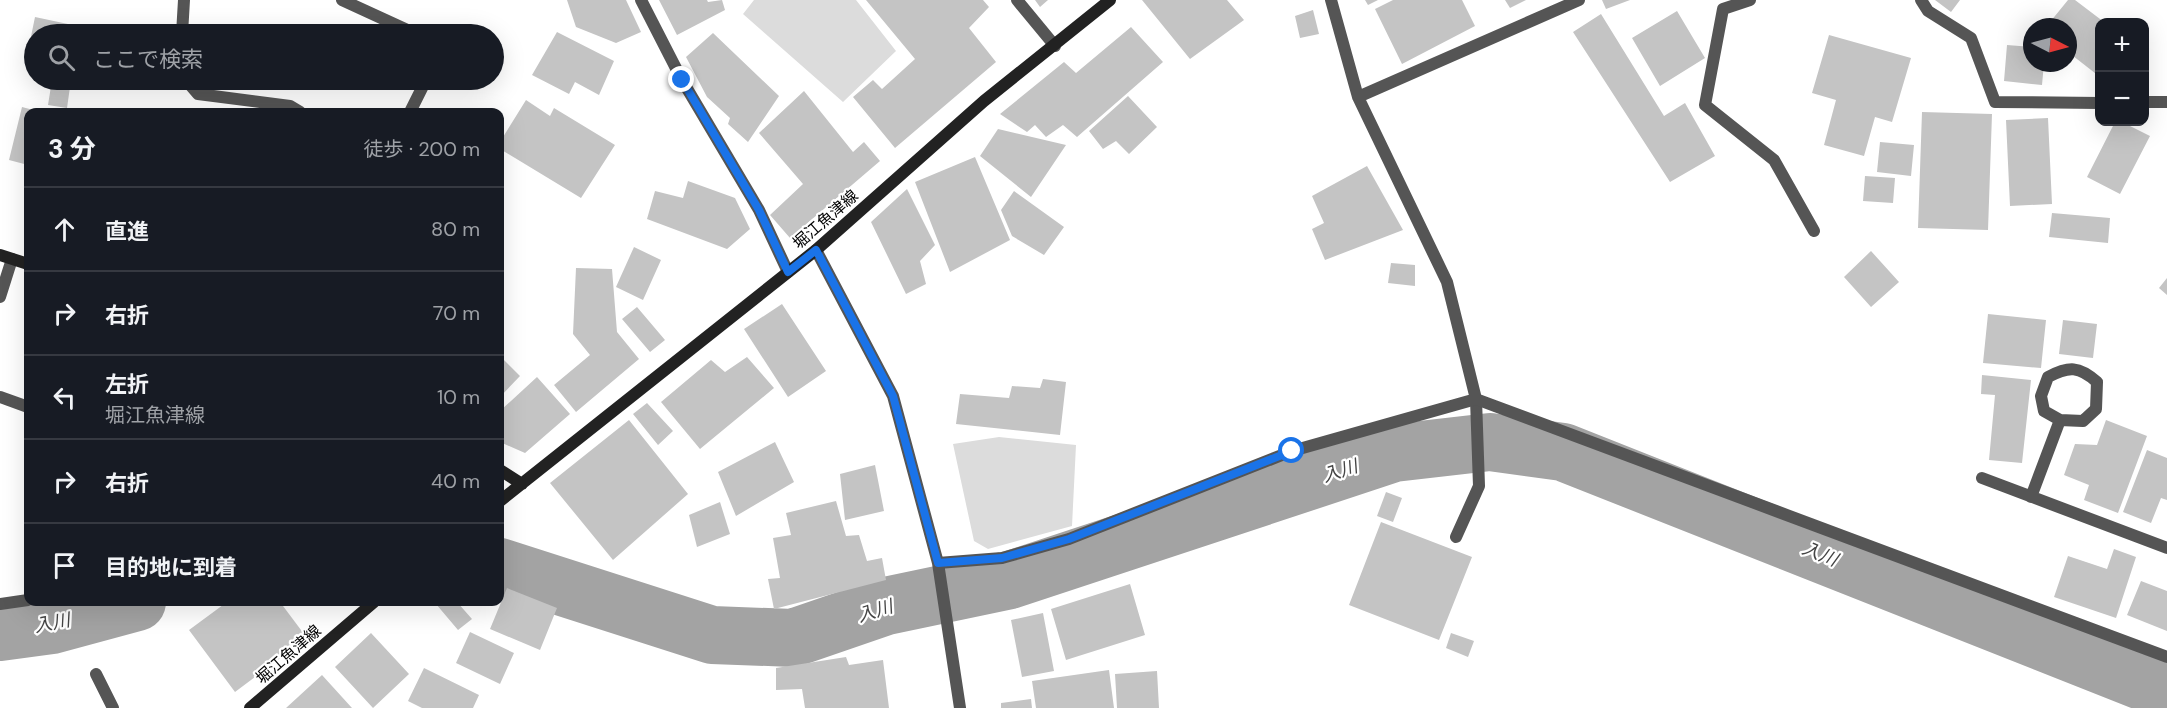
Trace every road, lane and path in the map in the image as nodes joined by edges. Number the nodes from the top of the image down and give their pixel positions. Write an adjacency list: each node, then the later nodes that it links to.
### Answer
1 (184, 0): 10 (street)
2 (342, 0): 11 (street)
3 (641, 0): 26 (street)
4 (1017, 0): 12 (street)
5 (1110, 0): 12 (main road, 堀江魚津線)
6 (1331, 0): 15 (street)
7 (1579, 0): 15 (street)
8 (1750, 0): 21 (street)
9 (1921, 0): 18 (street)
10 (183, 24)
11 (394, 24)
12 (1054, 46): 22 (main road, 堀江魚津線)
13 (195, 90): 19 (street)
14 (421, 90): 20 (street)
15 (1358, 97): 29 (street)
16 (2149, 102): 17 (street)
17 (2167, 102)
18 (2095, 103)
19 (293, 108)
20 (412, 108)
21 (1814, 231)
22 (816, 250): 26 (main road, 堀江魚津線); 39 (street)
23 (0, 255): 24 (main road)
24 (12, 259): 25 (main road); 27 (street)
25 (24, 263)
26 (788, 272): 34 (main road, 堀江魚津線)
27 (0, 297)
28 (0, 397): 30 (street)
29 (1476, 399): 37 (street); 39 (street); 43 (street)
30 (24, 406)
31 (2060, 420): 31 (street); 35 (street)
32 (504, 473): 34 (main road)
33 (1982, 478): 35 (street)
34 (522, 484): 36 (main road, 堀江魚津線)
35 (2031, 497): 38 (street)
36 (504, 498)
37 (1456, 537)
38 (2167, 548)
39 (938, 563): 47 (street)
40 (24, 601): 41 (street)
41 (0, 604)
42 (369, 606): 46 (main road, 堀江魚津線)
43 (2167, 657)
44 (96, 674): 45 (street)
45 (113, 708)
46 (250, 708)
47 (960, 708)

